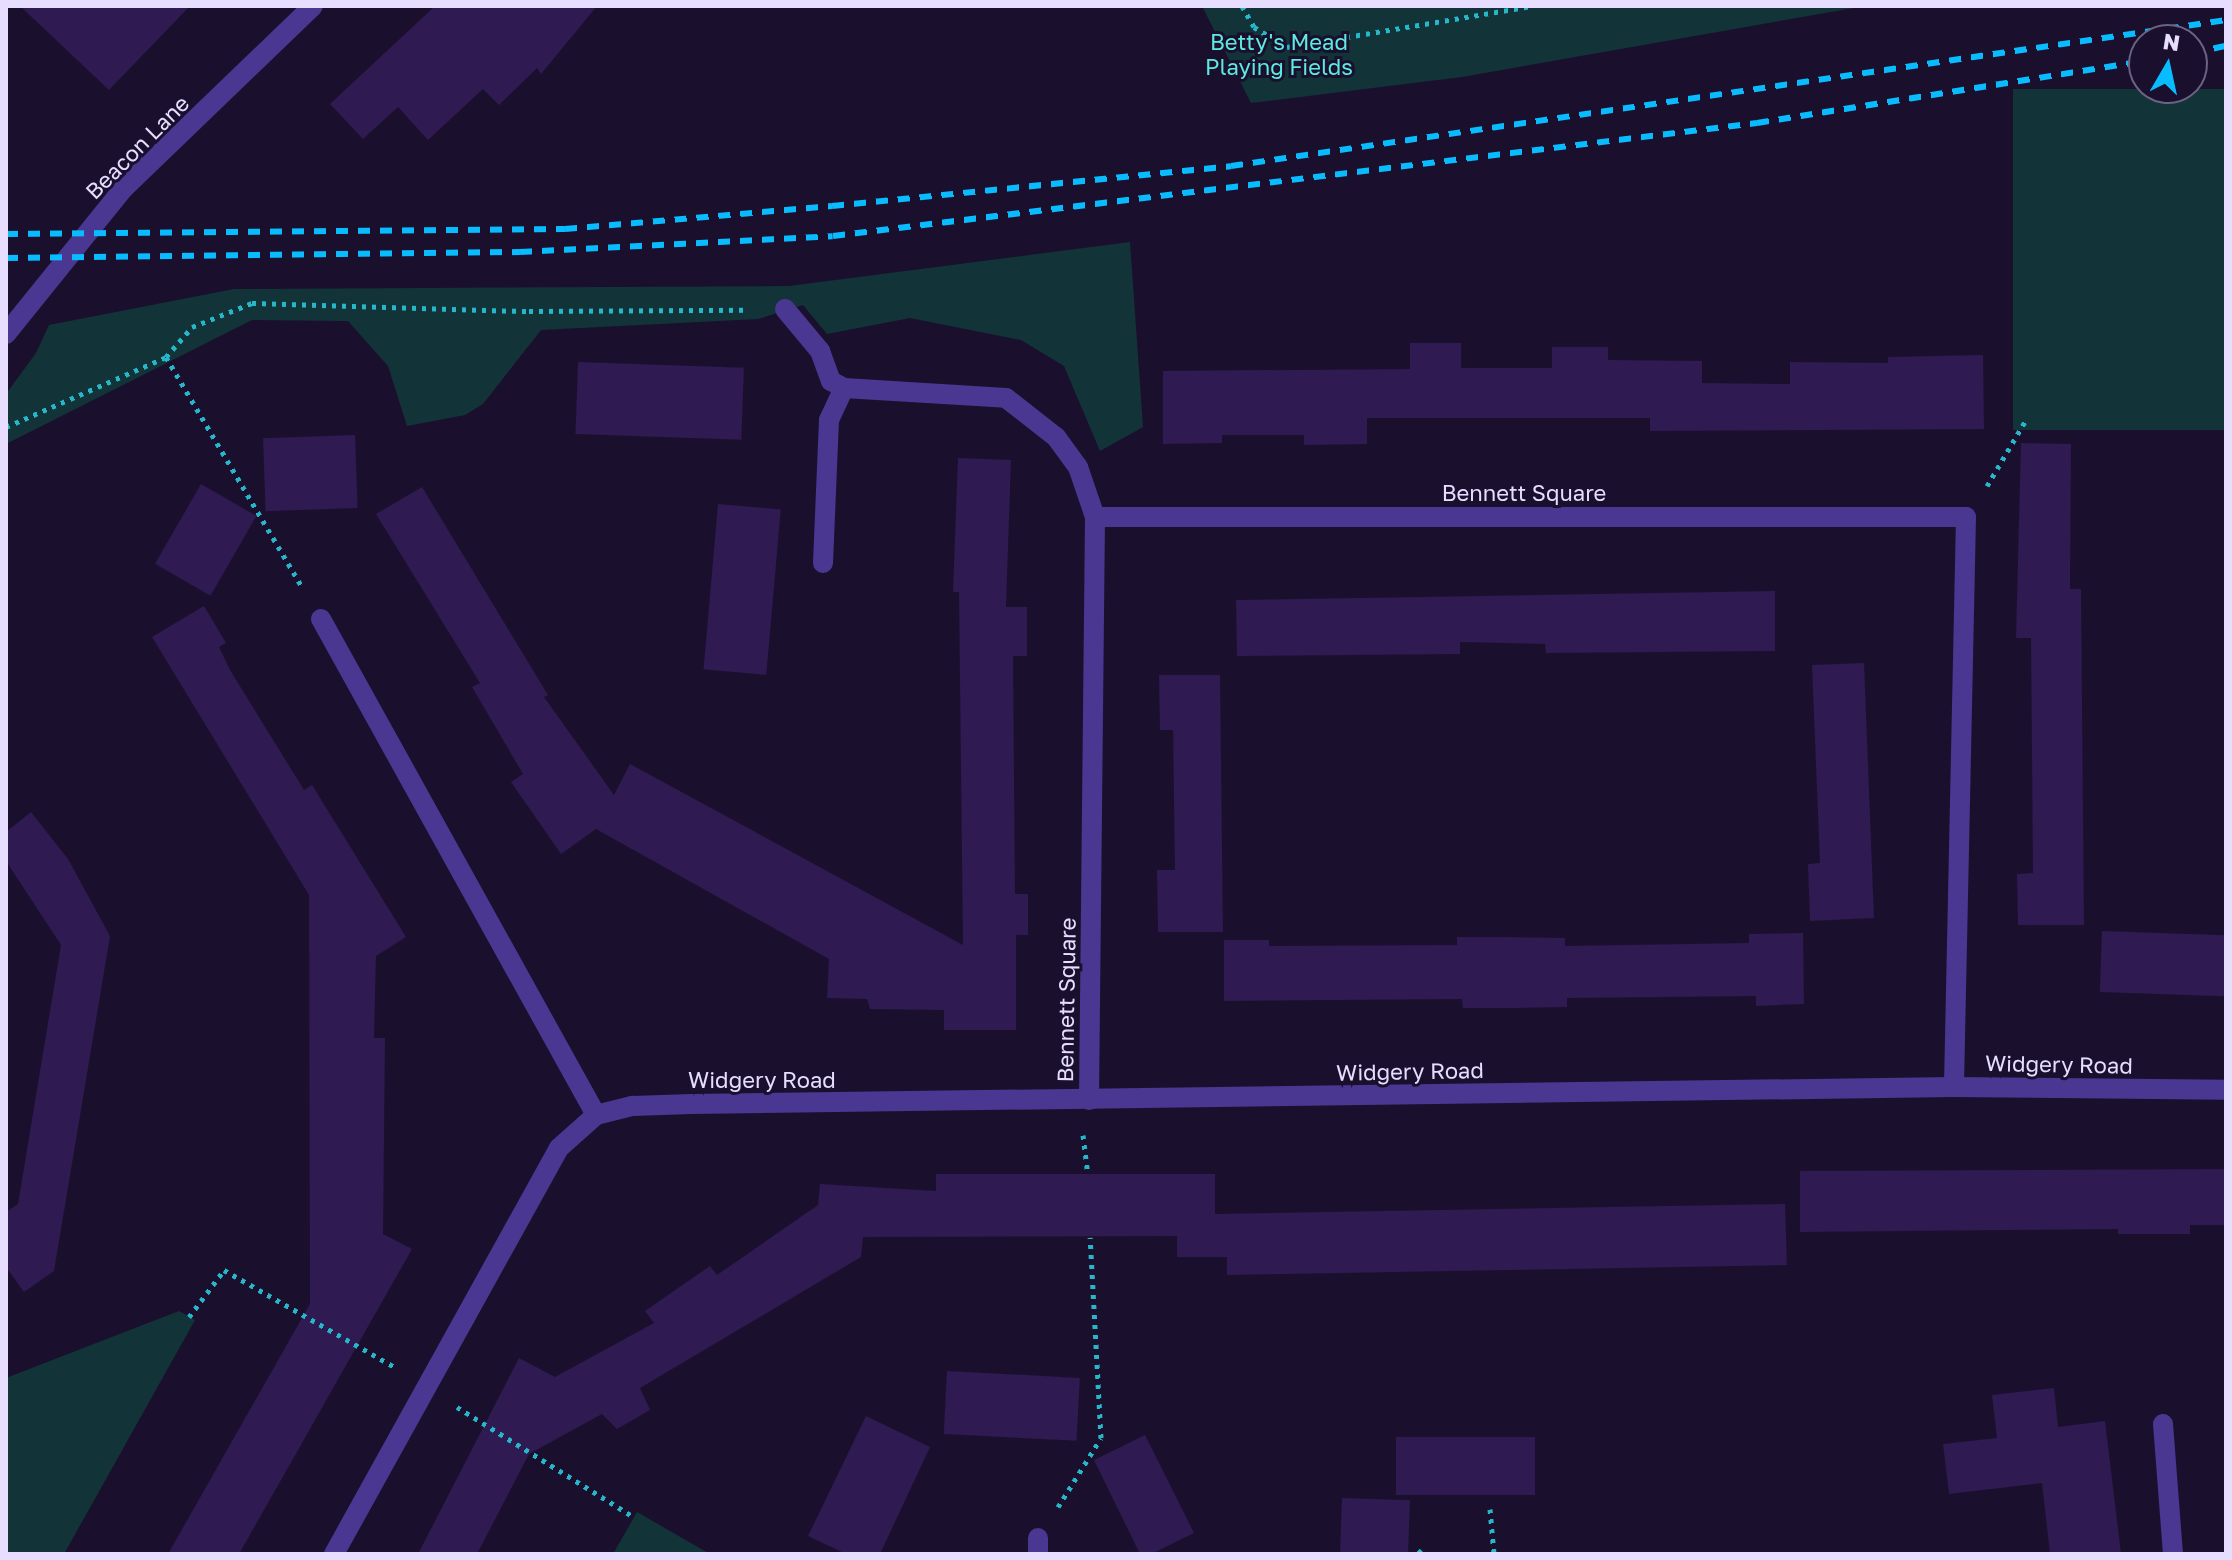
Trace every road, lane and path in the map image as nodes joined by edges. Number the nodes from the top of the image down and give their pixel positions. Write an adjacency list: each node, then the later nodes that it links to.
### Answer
1 (313, 6): 5 (street, Beacon Lane)
2 (1242, 6): 3 (path)
3 (1532, 6)
4 (785, 309): 6 (path); 7 (street)
5 (6, 334)
6 (166, 357): 9 (path); 13 (path)
7 (844, 388): 10 (street); 12 (street)
8 (2027, 418): 11 (path)
9 (6, 427)
10 (1095, 517): 11 (street, Bennett Square); 16 (street, Bennett Square)
11 (1966, 517): 14 (street)
12 (823, 563)
13 (321, 619): 17 (street)
14 (1954, 1087): 15 (street, Widgery Road); 16 (street, Widgery Road)
15 (2226, 1090)
16 (1089, 1100): 17 (street, Widgery Road)
17 (596, 1115): 20 (street, Widgery Road)
18 (1090, 1237): 24 (path)
19 (189, 1317): 20 (path)
20 (428, 1385): 23 (path); 25 (street, Widgery Road)
21 (2163, 1424): 27 (street)
22 (1490, 1509): 26 (path)
23 (634, 1517)
24 (1038, 1546)
25 (334, 1554)
26 (1494, 1554)
27 (2173, 1554)

